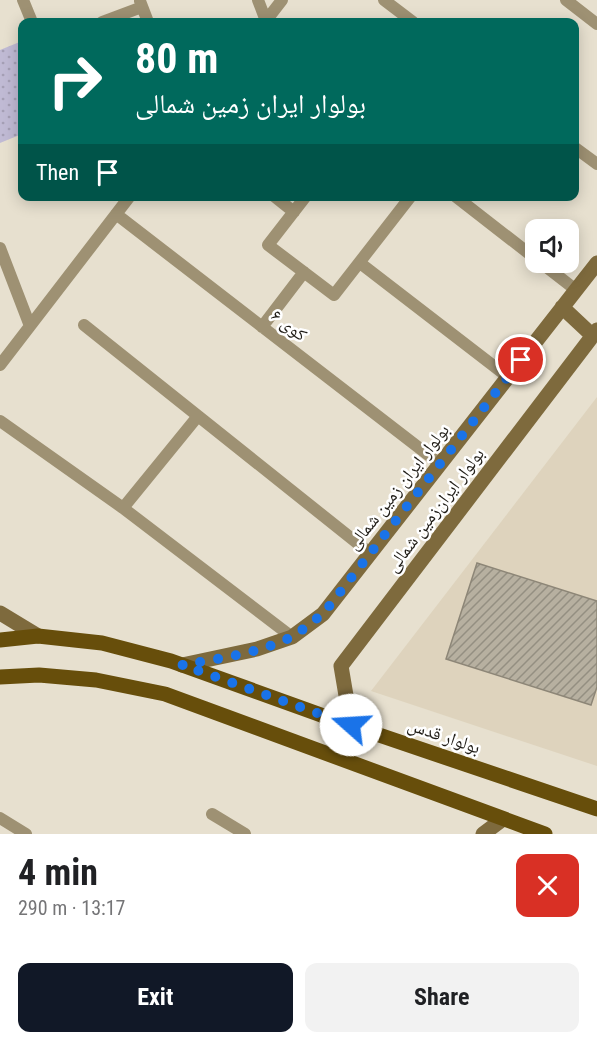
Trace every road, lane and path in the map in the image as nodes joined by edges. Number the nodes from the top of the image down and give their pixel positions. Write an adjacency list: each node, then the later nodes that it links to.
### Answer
1 (23, 0): 7 (street)
2 (258, 0): 10 (street)
3 (282, 0): 11 (street)
4 (384, 0): 12 (street)
5 (566, 0): 13 (street)
6 (141, 4): 8 (street); 9 (street)
7 (30, 18)
8 (111, 18)
9 (146, 18)
10 (265, 18)
11 (269, 18)
12 (408, 18)
13 (597, 24)
14 (579, 151): 15 (street)
15 (597, 164)
16 (126, 201): 22 (street)
17 (280, 201): 21 (street)
18 (302, 201): 21 (street)
19 (407, 201): 25 (street)
20 (461, 201): 24 (street)
21 (294, 212): 27 (street)
22 (117, 214): 32 (street); 33 (street, کوی ۶)
23 (0, 248): 32 (street)
24 (525, 250)
25 (360, 262): 27 (street); 36 (street)
26 (597, 263): 29 (street, بولوار ایران زمین شمالی)
27 (304, 272): 33 (street)
28 (554, 273): 29 (street)
29 (576, 290): 30 (street, بولوار ایران زمین شمالی)
30 (562, 308): 34 (street); 36 (street, بولوار ایران زمین شمالی)
31 (84, 324): 37 (street)
32 (30, 326): 35 (street)
33 (262, 327): 39 (street, کوی ۶)
34 (595, 333): 48 (street, بولوار ایران‌زمین شمالی)
35 (0, 365)
36 (508, 377): 39 (street, بولوار ایران زمین شمالی)
37 (198, 416): 40 (street); 41 (street)
38 (0, 421): 40 (street)
39 (440, 464): 41 (street, بولوار ایران زمین شمالی)
40 (123, 508): 44 (street)
41 (371, 554): 44 (street, بولوار ایران زمین شمالی)
42 (0, 613): 43 (street)
43 (38, 636): 45 (main road, بولوار قدس); 46 (main road, بولوار قدس)
44 (292, 637): 46 (street, بولوار ایران زمین شمالی)
45 (0, 640)
46 (182, 665): 48 (main road, بولوار قدس)
47 (0, 677): 52 (main road)
48 (351, 725): 49 (main road, بولوار قدس)
49 (597, 809)
50 (212, 814): 55 (street)
51 (0, 818): 54 (street)
52 (503, 819): 53 (main road); 56 (street)
53 (541, 833)
54 (26, 834)
55 (245, 834)
56 (483, 834)

